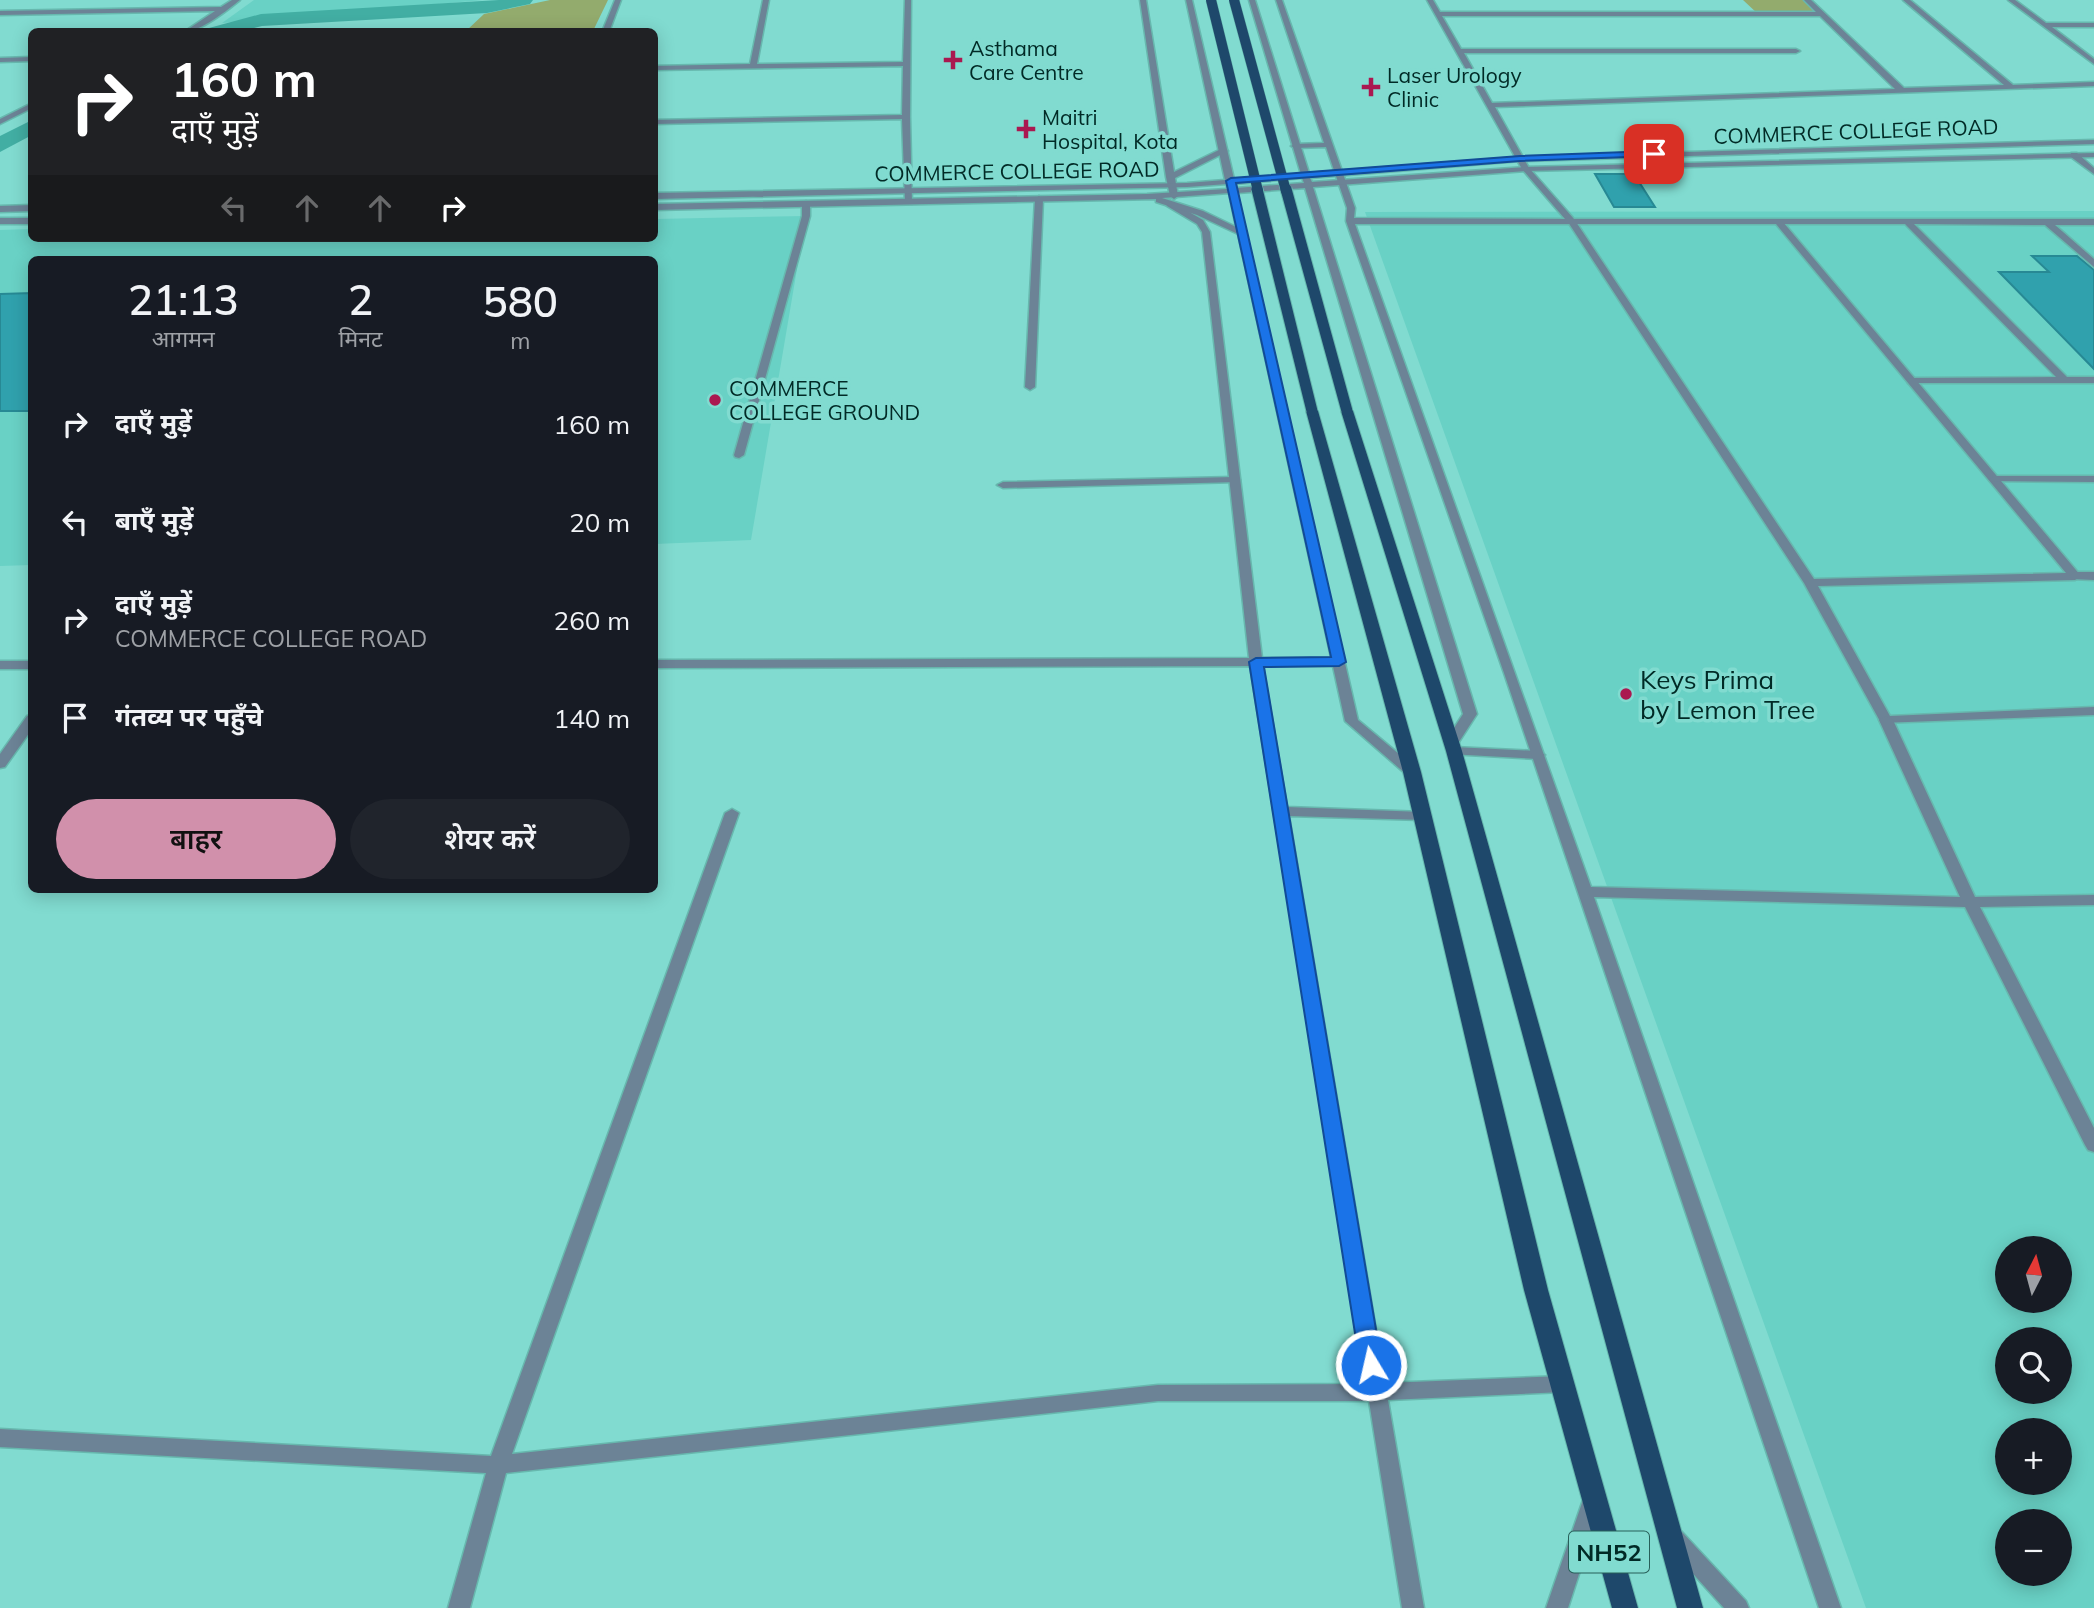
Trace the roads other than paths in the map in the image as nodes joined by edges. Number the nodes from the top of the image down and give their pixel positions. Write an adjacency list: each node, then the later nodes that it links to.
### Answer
1 (237, 0): 15 (street)
2 (618, 0): 24 (street)
3 (766, 0): 31 (street)
4 (908, 0): 30 (street)
5 (1143, 0): 52 (street)
6 (1189, 0): 44 (street)
7 (1211, 0): 98 (main road, bridge)
8 (1234, 0): 95 (main road, bridge)
9 (1252, 0): 43 (street)
10 (1279, 0): 42 (street)
11 (1430, 0): 18 (street)
12 (1807, 0): 19 (street)
13 (1906, 0): 34 (street)
14 (2011, 0): 21 (street)
15 (226, 9): 17 (street); 23 (street)
16 (0, 13): 17 (street)
17 (9, 13): 20 (street)
18 (1438, 14): 19 (street); 25 (street)
19 (1819, 14): 35 (street)
20 (0, 21)
21 (2044, 25): 22 (street); 29 (street)
22 (2094, 25)
23 (194, 28)
24 (607, 28)
25 (1458, 51): 26 (street); 36 (street)
26 (1796, 51)
27 (28, 59): 28 (street)
28 (0, 60)
29 (2094, 62)
30 (907, 64): 31 (street); 38 (street)
31 (753, 66): 32 (street)
32 (658, 68)
33 (2094, 84): 34 (street)
34 (2011, 87): 35 (street)
35 (1902, 91): 36 (street)
36 (1490, 105): 47 (street)
37 (28, 107): 39 (street)
38 (906, 117): 40 (street); 56 (street)
39 (0, 122)
40 (658, 122)
41 (2094, 142): 47 (street, COMMERCE COLLEGE ROAD)
42 (1329, 145): 43 (street); 49 (street)
43 (1295, 146): 51 (street)
44 (1224, 151): 52 (street); 54 (street)
45 (2074, 155): 46 (street); 48 (street); 50 (street)
46 (2094, 155)
47 (1520, 159): 48 (street); 49 (street, COMMERCE COLLEGE ROAD)
48 (1526, 169): 53 (street); 68 (street)
49 (1338, 171): 51 (street, COMMERCE COLLEGE ROAD); 53 (street)
50 (2094, 172)
51 (1304, 174): 54 (street, COMMERCE COLLEGE ROAD); 55 (street)
52 (1171, 181): 54 (street, COMMERCE COLLEGE ROAD); 56 (street, COMMERCE COLLEGE ROAD); 59 (street)
53 (1342, 183): 55 (street); 67 (street)
54 (1232, 186): 55 (street); 59 (street); 73 (street)
55 (1307, 186): 95 (street)
56 (908, 191): 57 (street, COMMERCE COLLEGE ROAD); 60 (street)
57 (658, 196)
58 (1039, 199): 59 (street); 60 (street); 78 (street)
59 (1172, 200): 73 (street); 82 (street)
60 (909, 202): 61 (street)
61 (806, 204): 62 (street); 79 (street)
62 (658, 207)
63 (28, 208): 64 (street)
64 (0, 209)
65 (0, 221): 66 (street)
66 (28, 221)
67 (1350, 221): 68 (street); 96 (street)
68 (1572, 222): 72 (street); 86 (street)
69 (2047, 222): 70 (street); 71 (street); 74 (street)
70 (2094, 222)
71 (1908, 223): 72 (street); 75 (street)
72 (1780, 224): 77 (street)
73 (1242, 233): 88 (street)
74 (2094, 264)
75 (2065, 380): 76 (street); 77 (street)
76 (2094, 380)
77 (1912, 381): 80 (street)
78 (1030, 387)
79 (739, 455)
80 (1994, 479): 81 (street); 84 (street)
81 (2094, 479)
82 (1234, 480): 83 (street); 87 (street)
83 (1003, 485)
84 (2075, 576): 85 (street); 86 (street)
85 (2094, 576)
86 (1810, 583): 93 (street)
87 (1256, 662): 88 (street); 89 (street); 99 (street)
88 (1332, 662): 98 (street)
89 (658, 664)
90 (0, 665): 91 (street)
91 (28, 665)
92 (2094, 711): 93 (street)
93 (1886, 720): 104 (street)
94 (28, 725): 97 (street)
95 (1453, 746): 96 (street); 111 (main road)
96 (1538, 755): 102 (street)
97 (0, 764)
98 (1412, 772): 101 (main road)
99 (1280, 811): 101 (street); 107 (street)
100 (732, 813): 109 (street)
101 (1423, 816): 106 (main road)
102 (1584, 892): 104 (street); 118 (street)
103 (2094, 900): 104 (street)
104 (1970, 902): 105 (street)
105 (2094, 1145)
106 (1563, 1384): 107 (street); 110 (main road)
107 (1376, 1392): 109 (street); 113 (street)
108 (0, 1438): 109 (street)
109 (498, 1465): 112 (street)
110 (1594, 1496): 114 (street); 115 (main road, NH52)
111 (1669, 1533): 116 (main road, NH52); 117 (street)
112 (459, 1608)
113 (1413, 1608)
114 (1557, 1608)
115 (1625, 1608)
116 (1690, 1608)
117 (1738, 1608)
118 (1830, 1608)

